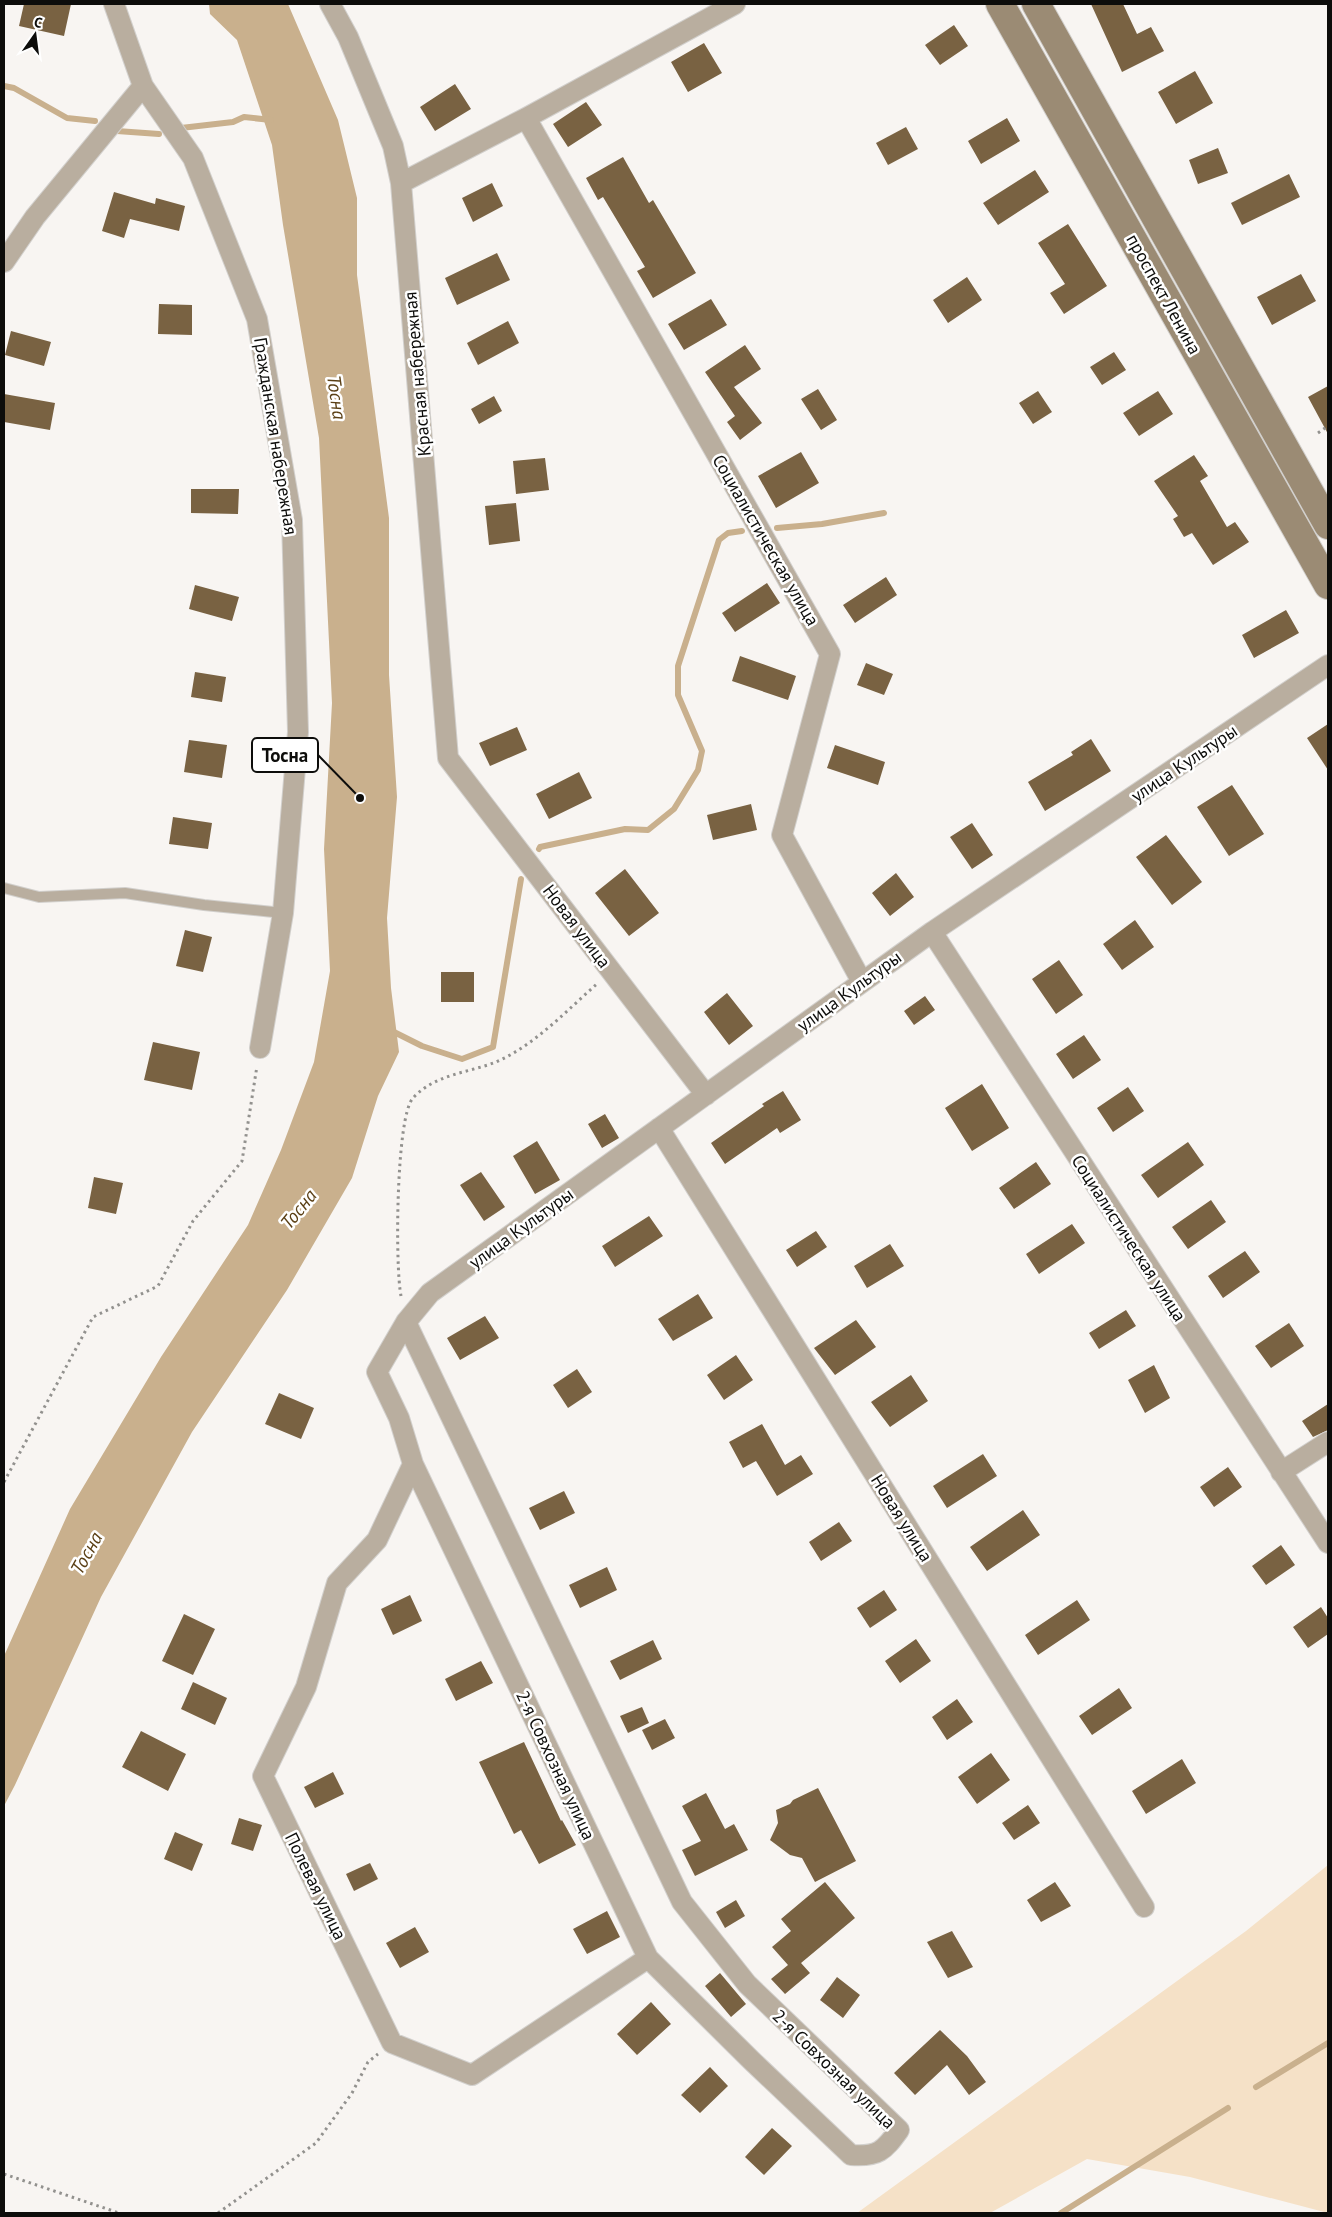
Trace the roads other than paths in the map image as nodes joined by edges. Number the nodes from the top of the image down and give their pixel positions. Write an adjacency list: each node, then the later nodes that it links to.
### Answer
1 (114, 4): 6 (street, Гражданская набережная)
2 (330, 4): 8 (street, Красная набережная)
3 (735, 4): 7 (street)
4 (1000, 4): 11 (main road, проспект Ленина)
5 (1036, 4): 10 (main road, проспект Ленина)
6 (143, 86): 9 (street); 15 (street, Гражданская набережная)
7 (526, 118): 8 (street); 17 (street, Социалистическая улица)
8 (401, 183): 13 (street, Красная набережная)
9 (4, 262)
10 (1328, 525)
11 (1328, 585)
12 (1328, 665): 16 (street, улица Культуры)
13 (448, 758): 19 (street, Новая улица)
14 (4, 888): 15 (lane)
15 (283, 913): 18 (street, Гражданская набережная)
16 (932, 932): 17 (street, улица Культуры); 25 (street, Социалистическая улица)
17 (862, 982): 19 (street, улица Культуры)
18 (260, 1048)
19 (706, 1095): 20 (street, улица Культуры)
20 (659, 1128): 21 (street, улица Культуры); 27 (street, Новая улица)
21 (406, 1322): 22 (street, улица Культуры); 28 (street, 2-я Совхозная улица)
22 (393, 1343): 24 (street, 2-я Совхозная улица)
23 (1328, 1442): 25 (street)
24 (413, 1464): 28 (street, 2-я Совхозная улица); 28 (street, Полевая улица)
25 (1281, 1472): 26 (street, Социалистическая улица)
26 (1328, 1543)
27 (1144, 1907)
28 (648, 1958)

